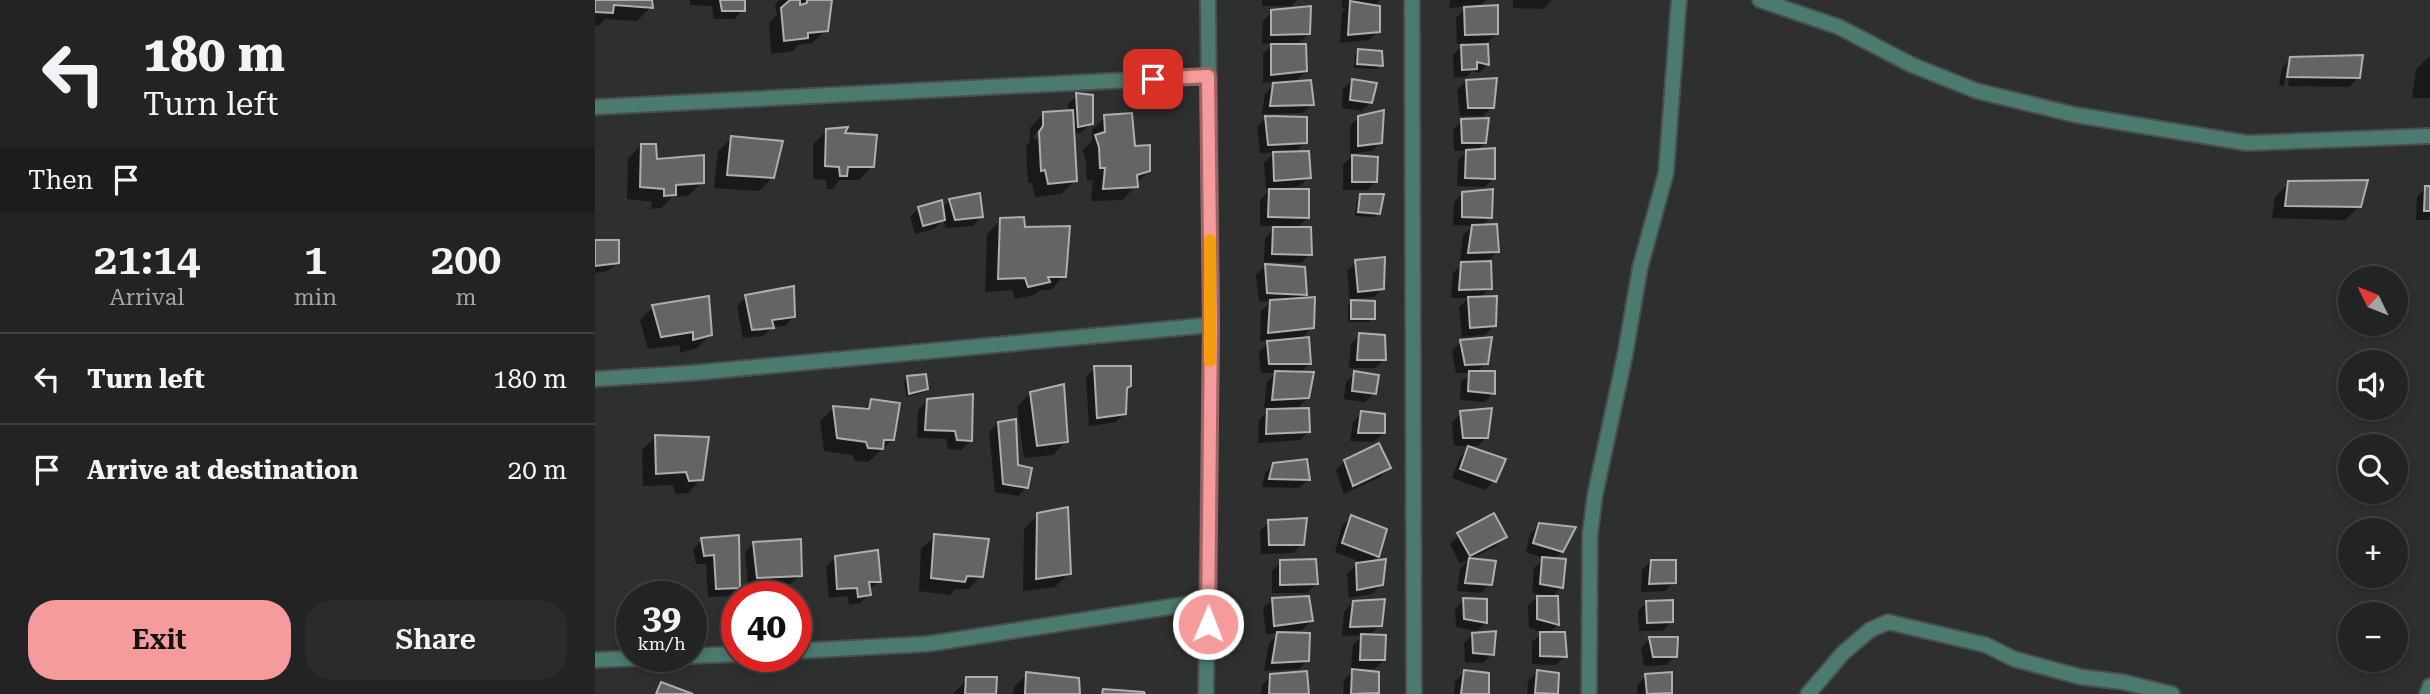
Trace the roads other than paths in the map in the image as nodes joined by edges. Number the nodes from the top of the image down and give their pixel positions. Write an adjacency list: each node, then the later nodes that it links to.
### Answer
1 (1207, 0): 5 (street)
2 (1412, 0): 16 (street)
3 (1679, 0): 17 (street)
4 (1760, 0): 7 (street)
5 (1208, 76): 6 (street); 8 (street)
6 (595, 107)
7 (2430, 136)
8 (1211, 325): 9 (street); 10 (street)
9 (595, 379)
10 (1208, 601): 11 (street); 15 (street)
11 (812, 649)
12 (616, 659): 13 (street)
13 (595, 660)
14 (2430, 687): 20 (street)
15 (1206, 694)
16 (1414, 694)
17 (1589, 694)
18 (1808, 694): 19 (street)
19 (2172, 694)
20 (2427, 694)

